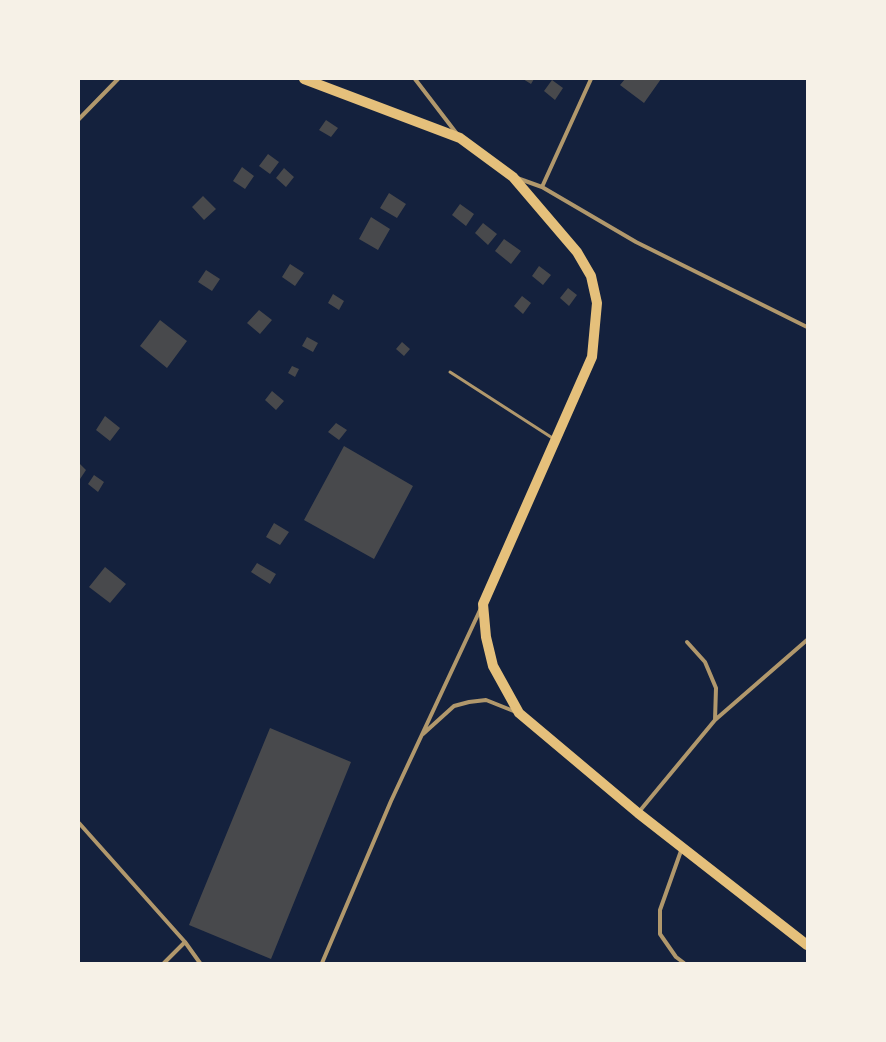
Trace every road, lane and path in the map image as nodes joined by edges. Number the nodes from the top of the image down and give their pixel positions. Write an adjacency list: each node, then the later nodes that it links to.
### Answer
1 (118, 79): 5 (street)
2 (304, 79): 6 (main road)
3 (415, 79): 6 (street)
4 (591, 79): 8 (street)
5 (79, 119)
6 (460, 138): 7 (main road)
7 (513, 177): 8 (street); 11 (main road)
8 (542, 187): 9 (street)
9 (807, 327)
10 (450, 372): 11 (lane)
11 (556, 440): 12 (main road)
12 (482, 604): 15 (main road); 17 (street)
13 (807, 640): 16 (street)
14 (687, 642): 16 (street)
15 (519, 713): 17 (street); 18 (main road)
16 (715, 720): 18 (street)
17 (421, 736): 25 (street)
18 (638, 813): 20 (main road)
19 (79, 823): 21 (street)
20 (683, 848): 22 (main road); 26 (street)
21 (185, 942): 23 (street); 24 (street)
22 (807, 945)
23 (164, 963)
24 (200, 963)
25 (322, 963)
26 (684, 963)

